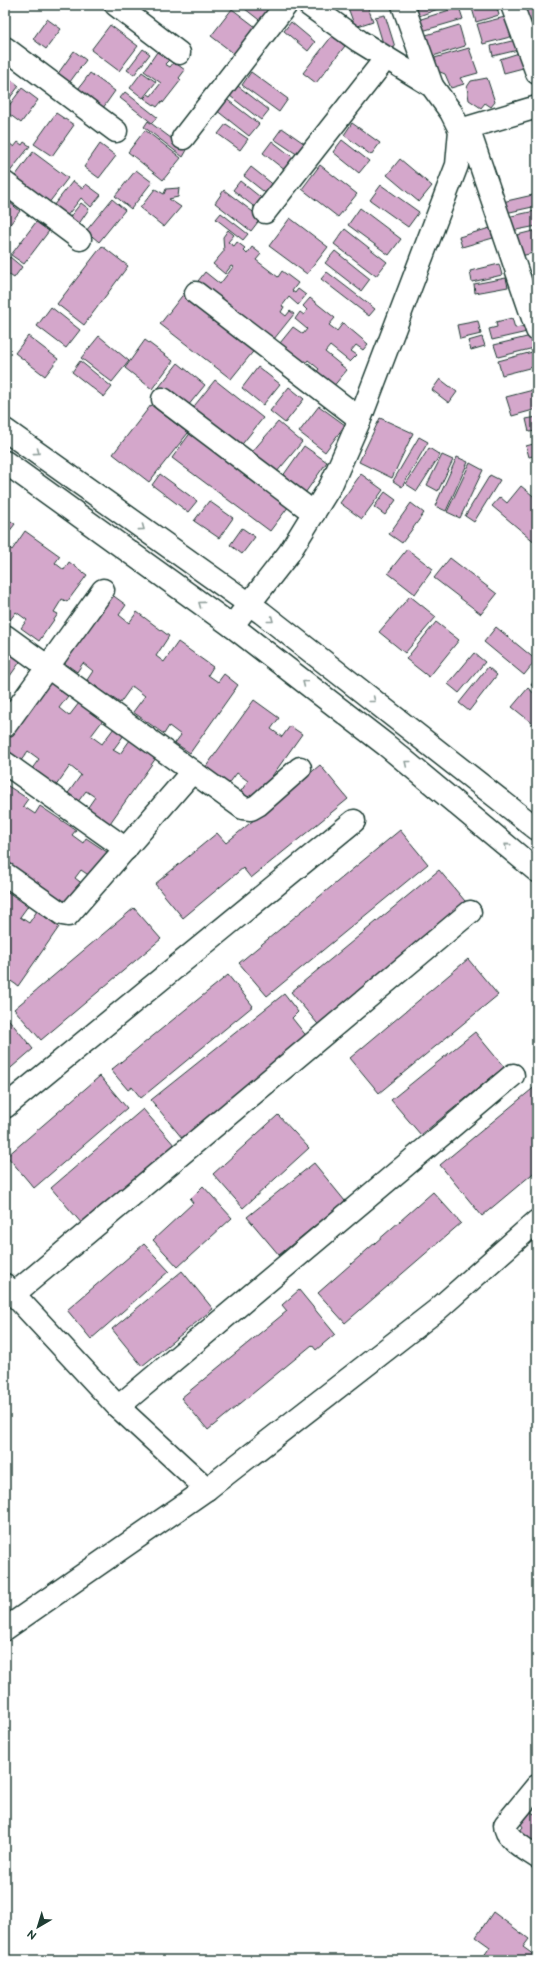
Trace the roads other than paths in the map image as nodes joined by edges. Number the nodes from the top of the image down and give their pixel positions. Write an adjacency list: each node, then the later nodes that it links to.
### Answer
1 (116, 5): 7 (street)
2 (286, 5): 14 (street)
3 (309, 5): 8 (street)
4 (403, 5): 10 (street)
5 (512, 5): 9 (street)
6 (5, 48): 13 (street)
7 (179, 53)
8 (386, 58): 10 (street); 16 (street)
9 (537, 73)
10 (432, 86): 12 (street)
11 (537, 107): 12 (street)
12 (464, 129): 19 (street); 21 (street)
13 (116, 131)
14 (183, 138)
15 (5, 183): 17 (street)
16 (265, 212)
17 (80, 239)
18 (196, 293): 21 (street)
19 (537, 330)
20 (163, 399): 24 (street)
21 (360, 419): 24 (street)
22 (5, 430): 26 (street, one-way to 26)
23 (5, 462): 27 (street, one-way to 23)
24 (314, 513): 26 (street)
25 (104, 590): 29 (street)
26 (249, 604): 27 (street); 35 (street, one-way to 35)
27 (232, 626): 37 (street, one-way to 27)
28 (5, 636): 29 (street)
29 (48, 667): 30 (street); 33 (street)
30 (5, 726)
31 (5, 763): 36 (street)
32 (300, 768): 33 (street)
33 (192, 772): 36 (street)
34 (354, 821): 41 (street)
35 (537, 829)
36 (126, 849): 38 (street)
37 (537, 871)
38 (5, 874)
39 (470, 912): 43 (street)
40 (512, 1075): 44 (street)
41 (5, 1107)
42 (537, 1221): 45 (street)
43 (10, 1290): 44 (street)
44 (118, 1407): 45 (street)
45 (207, 1489): 46 (street)
46 (5, 1629)
47 (537, 1786): 48 (street)
48 (537, 1858)

